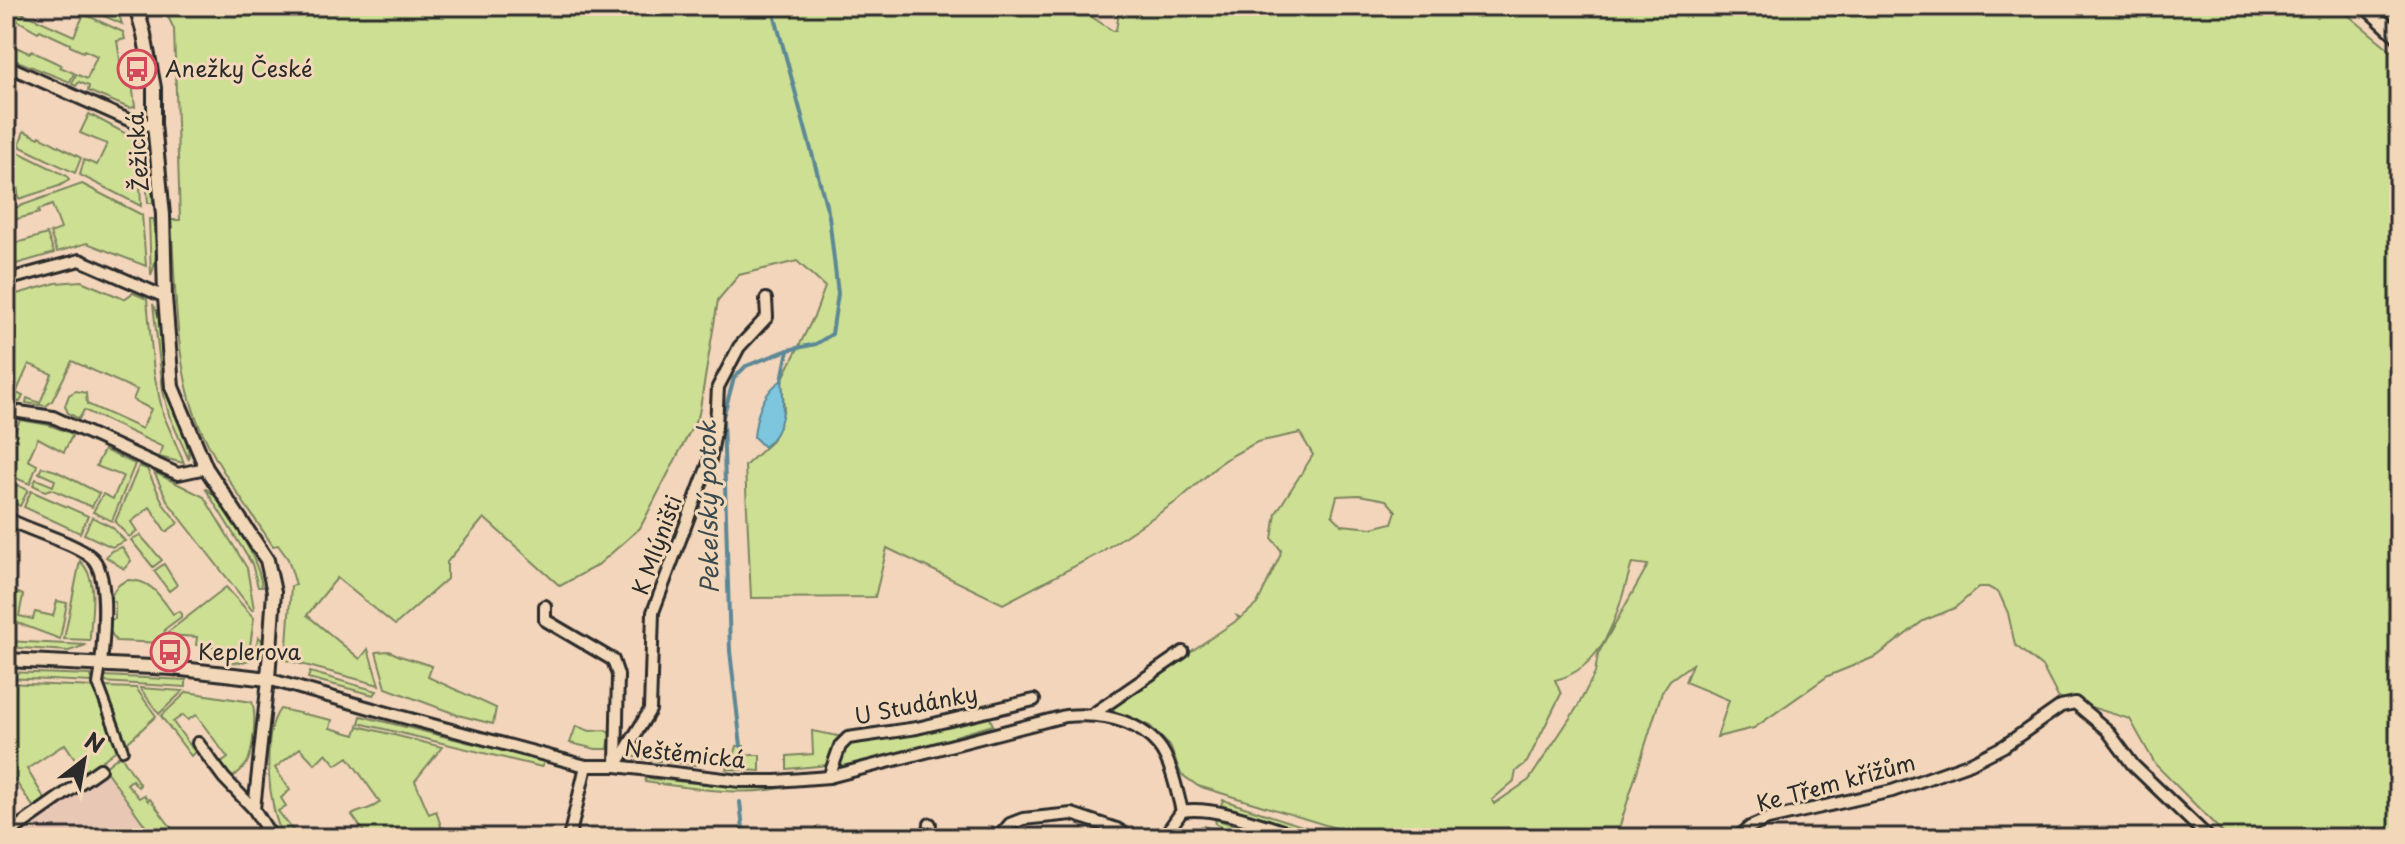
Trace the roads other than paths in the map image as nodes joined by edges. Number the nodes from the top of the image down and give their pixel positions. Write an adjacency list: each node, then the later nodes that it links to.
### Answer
1 (136, 6): 5 (street, Žežická)
2 (2365, 6): 3 (street)
3 (2399, 37)
4 (12, 68): 5 (street)
5 (154, 124): 7 (street, Žežická)
6 (6, 280): 7 (street)
7 (165, 297): 10 (street, Žežická)
8 (766, 299): 22 (street, K Mlýništi)
9 (6, 410): 10 (street)
10 (206, 468): 16 (street, Žežická)
11 (6, 518): 15 (street)
12 (545, 606): 22 (street)
13 (1183, 652): 18 (street)
14 (6, 660): 15 (street, Neštěmická)
15 (101, 665): 16 (street, Neštěmická); 20 (street)
16 (268, 679): 21 (street, Neštěmická); 25 (street)
17 (1034, 700): 24 (street, U Studánky)
18 (1093, 714): 24 (street, Neštěmická); 26 (street, Neštěmická)
19 (198, 743): 25 (street)
20 (123, 750)
21 (586, 766): 22 (street, Neštěmická); 32 (street)
22 (616, 766): 24 (street, Neštěmická)
23 (100, 769): 28 (street)
24 (829, 777)
25 (254, 809): 29 (street)
26 (1182, 811): 36 (street); 37 (street)
27 (930, 824): 33 (street)
28 (6, 835)
29 (272, 838)
30 (442, 838): 31 (street)
31 (449, 838)
32 (569, 838)
33 (928, 838)
34 (998, 838): 35 (street)
35 (1131, 838)
36 (1163, 838)
37 (1305, 838)
38 (1737, 838): 39 (street, Ke Třem křížům)
39 (2209, 838)

